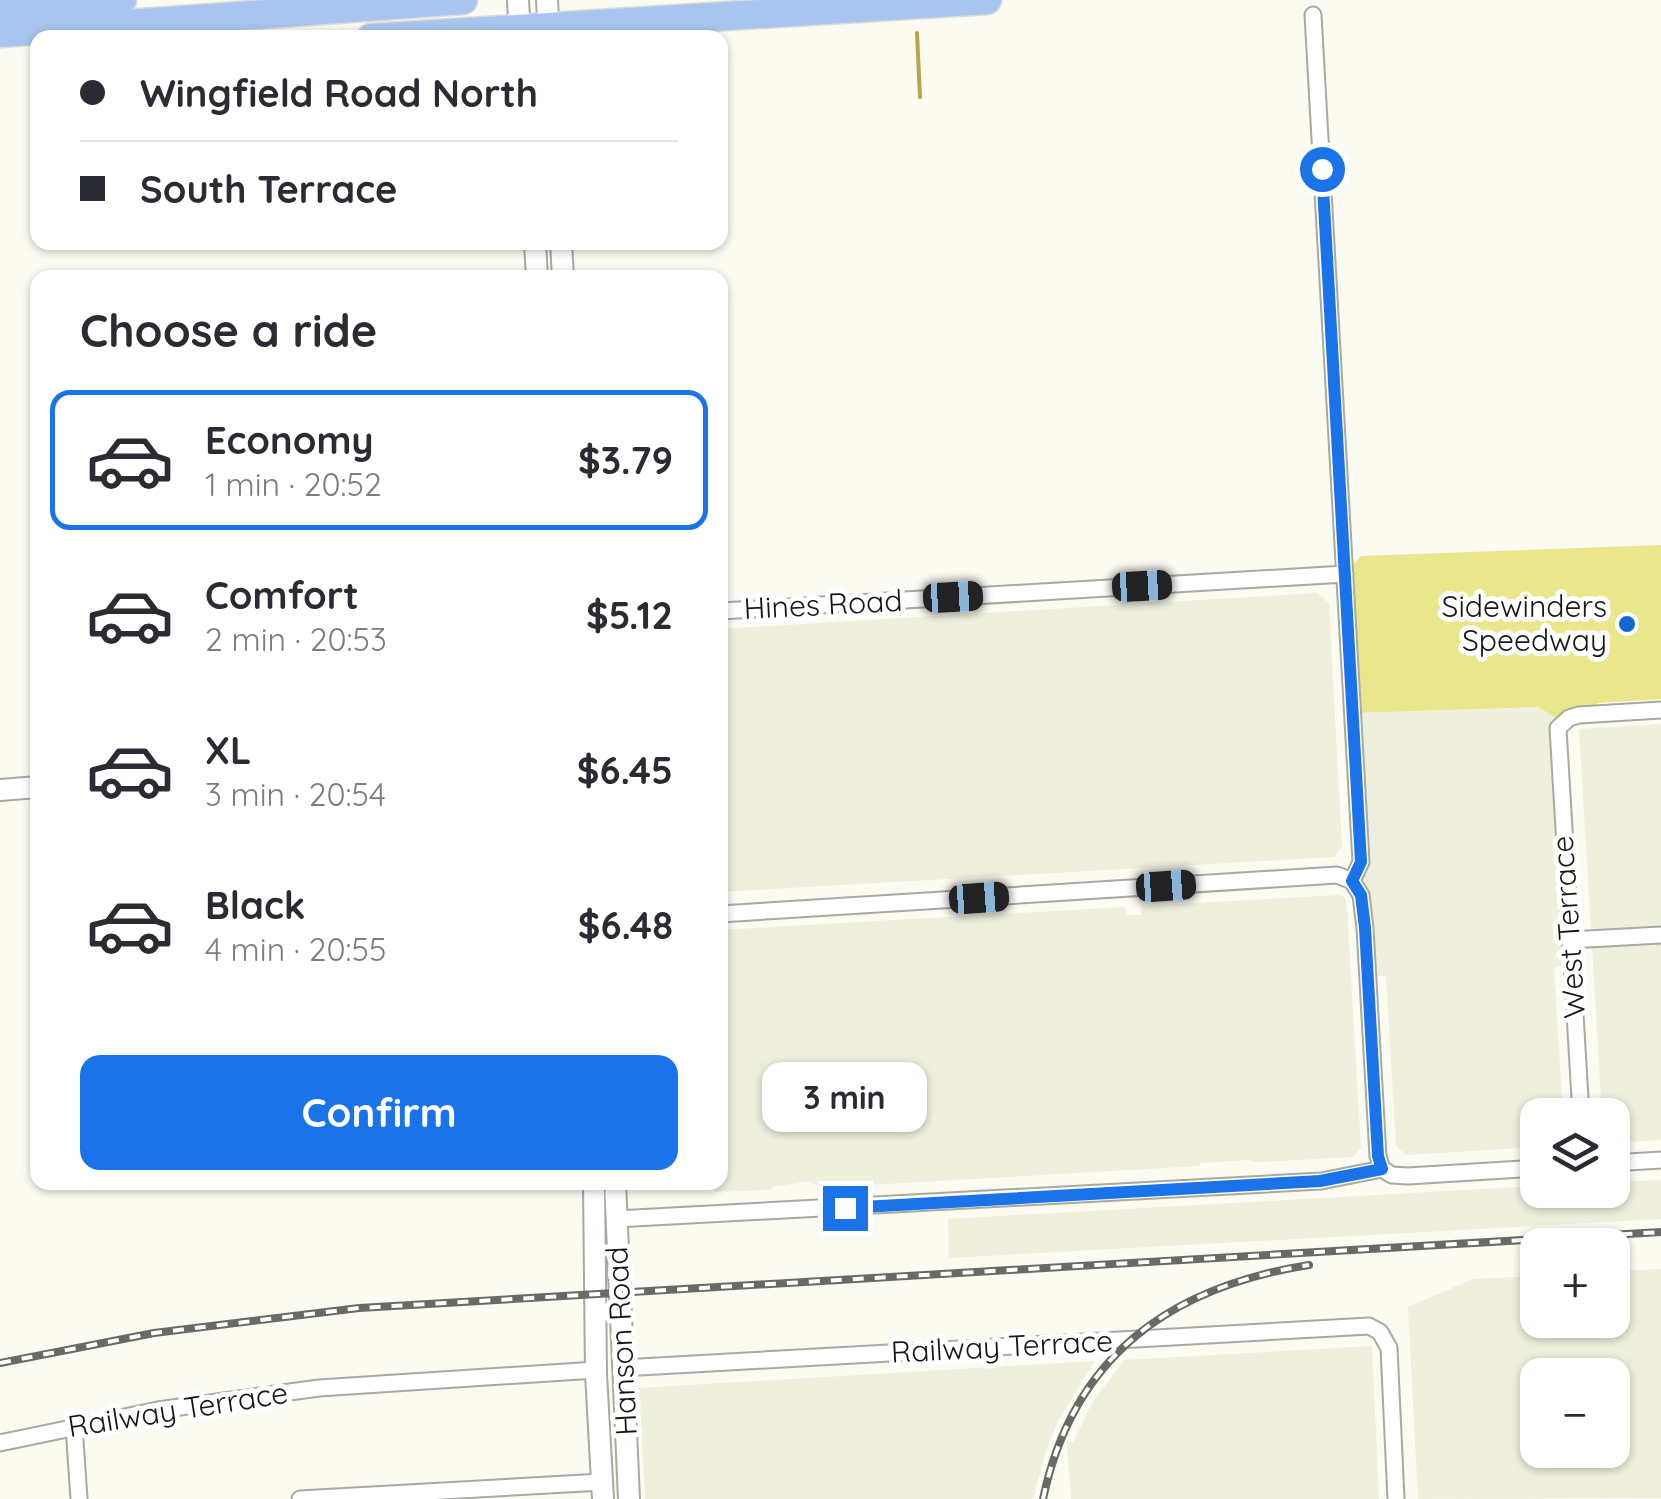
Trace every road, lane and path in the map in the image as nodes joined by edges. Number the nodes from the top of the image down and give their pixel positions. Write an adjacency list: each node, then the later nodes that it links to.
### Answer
1 (122, 0): 4 (highway)
2 (463, 0): 9 (highway)
3 (987, 0): 6 (highway)
4 (0, 8)
5 (1312, 16): 13 (street)
6 (665, 17): 7 (highway); 10 (highway)
7 (548, 21): 8 (highway)
8 (519, 22)
9 (44, 30)
10 (627, 30)
11 (30, 31): 12 (highway)
12 (0, 33)
13 (1345, 574): 14 (street, Hines Road); 18 (street)
14 (728, 611)
15 (1661, 710): 21 (street, West Terrace)
16 (30, 788): 17 (main road)
17 (0, 790)
18 (1352, 881): 19 (street); 25 (street)
19 (728, 913)
20 (1661, 934): 21 (street)
21 (1570, 940): 22 (street, West Terrace)
22 (1580, 1098)
23 (1661, 1160): 24 (street)
24 (1630, 1163)
25 (1382, 1169): 26 (street); 29 (street)
26 (1520, 1169)
27 (601, 1190): 31 (main road, Hanson Road)
28 (602, 1190): 29 (main road)
29 (616, 1220): 30 (main road, Hanson Road)
30 (622, 1368): 37 (main road, Hanson Road); 38 (street, Railway Terrace)
31 (596, 1370): 32 (street, Railway Terrace); 34 (main road, Hanson Road)
32 (74, 1426): 33 (street, Railway Terrace); 35 (street)
33 (0, 1443)
34 (602, 1491): 36 (street)
35 (79, 1499)
36 (300, 1499)
37 (629, 1499)
38 (1396, 1499)

